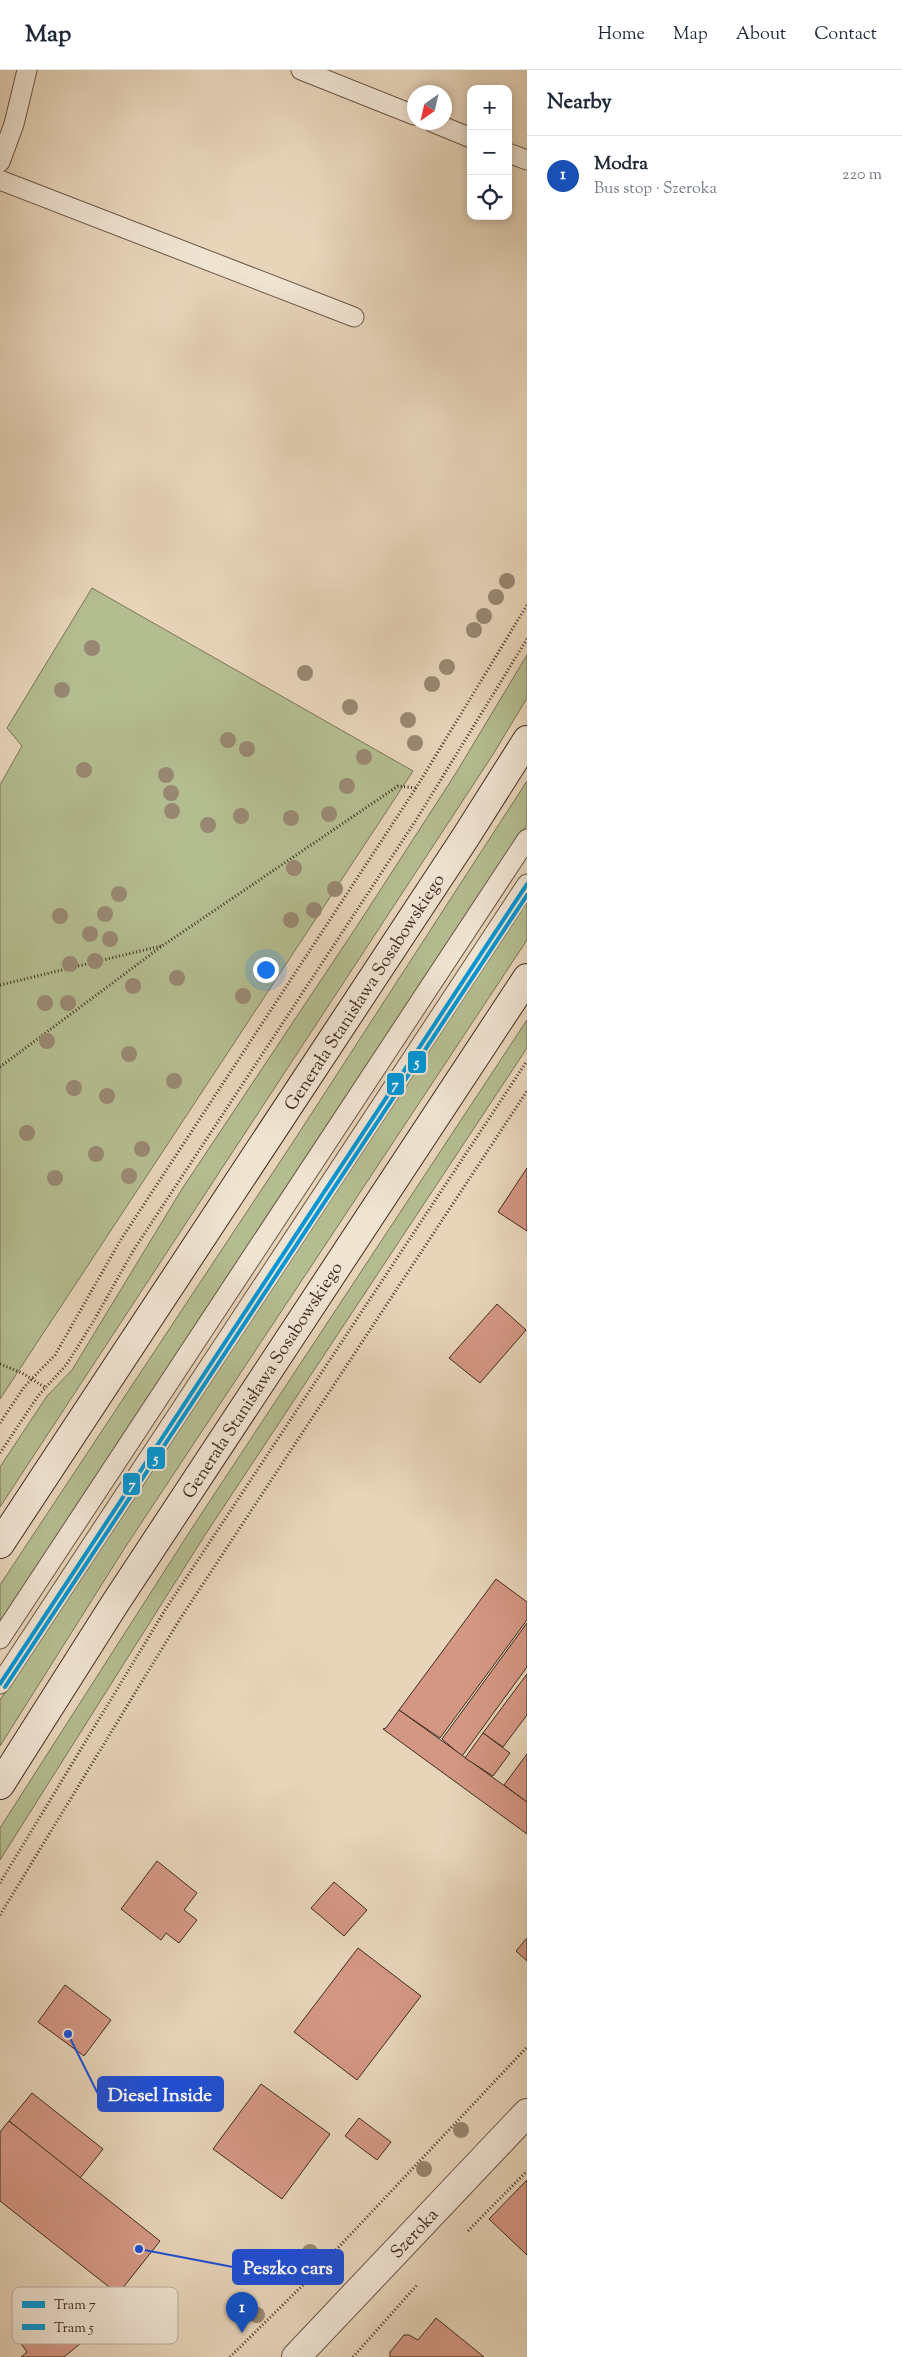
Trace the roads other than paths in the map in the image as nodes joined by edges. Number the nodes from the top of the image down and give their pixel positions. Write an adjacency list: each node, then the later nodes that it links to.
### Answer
1 (27, 70): 8 (lane)
2 (301, 70): 3 (lane)
3 (407, 112)
4 (452, 130): 5 (lane)
5 (467, 136)
6 (512, 154): 7 (lane)
7 (527, 160)
8 (0, 162)
9 (0, 180): 10 (lane)
10 (354, 318)
11 (527, 740): 15 (main road, Generała Stanisława Sosabowskiego)
12 (527, 839): 16 (lane)
13 (527, 884): 17 (lane)
14 (527, 978): 18 (main road, Generała Stanisława Sosabowskiego)
15 (0, 1544)
16 (0, 1639)
17 (0, 1684)
18 (0, 1785)
19 (527, 2114): 20 (main road, Szeroka)
20 (297, 2355)

